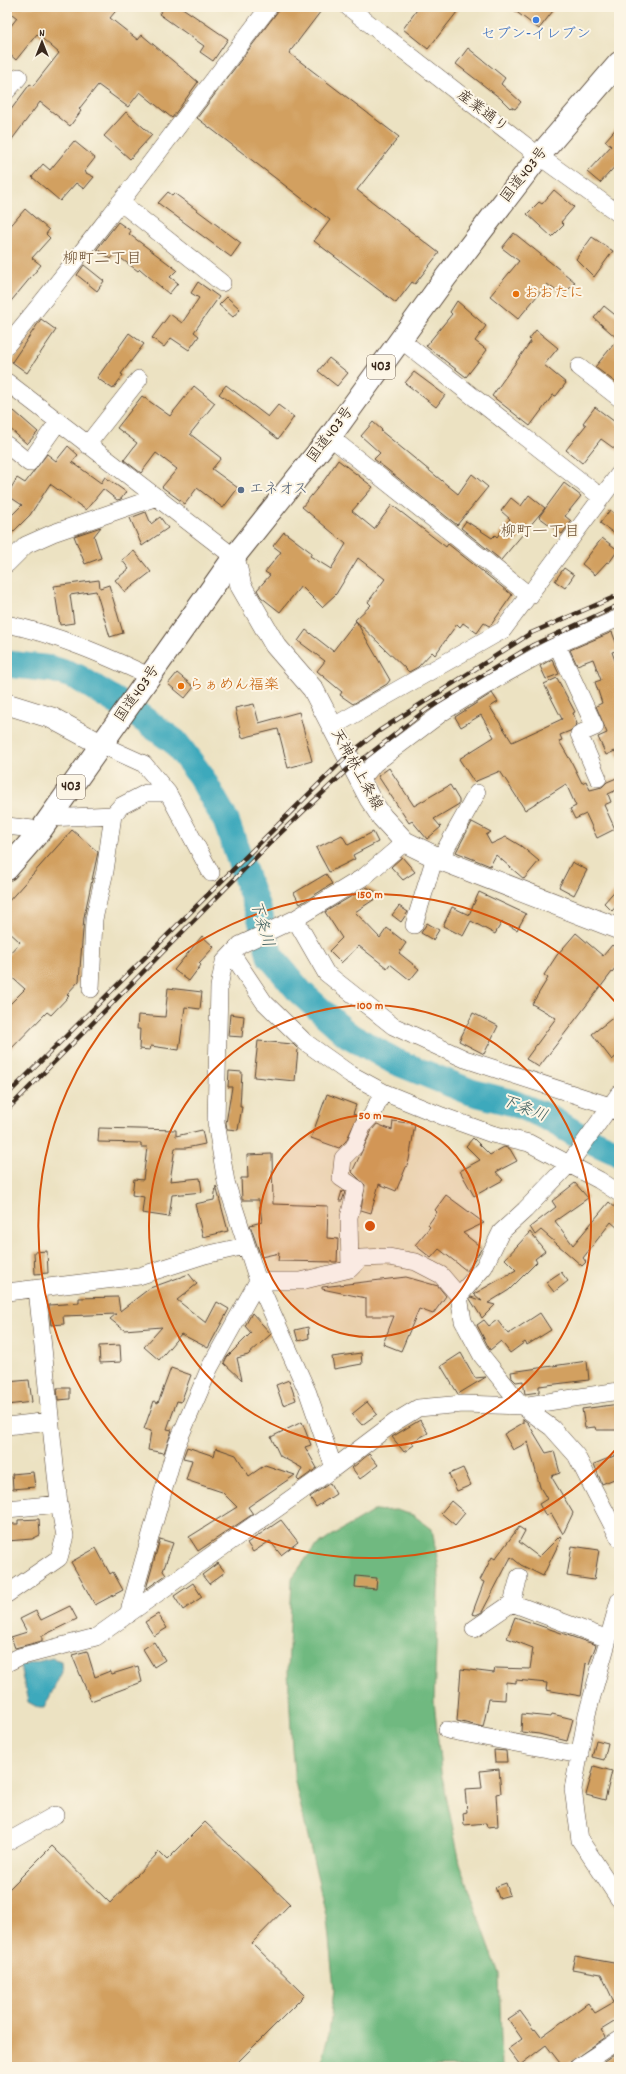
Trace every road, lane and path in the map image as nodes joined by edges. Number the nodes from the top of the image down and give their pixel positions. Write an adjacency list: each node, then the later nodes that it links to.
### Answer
1 (269, 7): 7 (street)
2 (348, 7): 6 (street, 産業通り)
3 (619, 63): 6 (highway, 国道403号 / 403)
4 (19, 77): 5 (street)
5 (7, 91)
6 (539, 156): 8 (street, 産業通り); 10 (highway, 国道403号 / 403)
7 (120, 202): 9 (street); 11 (street)
8 (619, 214)
9 (222, 284)
10 (401, 340): 17 (highway, 国道403号 / 403); 20 (street)
11 (7, 345)
12 (579, 367): 15 (street)
13 (139, 379): 19 (street)
14 (7, 382): 16 (street)
15 (619, 398)
16 (58, 422): 18 (street); 19 (street)
17 (330, 437): 22 (highway, 国道403号 / 403); 24 (street)
18 (7, 445)
19 (87, 445): 21 (street)
20 (612, 488): 24 (street)
21 (157, 497): 22 (street); 23 (street)
22 (234, 557): 28 (highway, 国道403号 / 403); 30 (main road, 天神林上条線)
23 (7, 564)
24 (530, 596): 30 (street)
25 (619, 618): 27 (street)
26 (7, 624): 28 (street)
27 (557, 645): 32 (street); 33 (street)
28 (151, 676): 31 (highway, 国道403号 / 403)
29 (7, 704): 31 (main road)
30 (332, 727): 33 (main road, 天神林上条線)
31 (102, 745): 34 (street); 37 (highway, 国道403号 / 403)
32 (598, 778)
33 (360, 781): 39 (main road, 天神林上条線)
34 (168, 793): 36 (street); 42 (street)
35 (477, 793): 40 (street)
36 (113, 815): 37 (street); 47 (street)
37 (45, 824): 38 (street); 41 (highway, 国道403号 / 403)
38 (7, 826)
39 (405, 842): 40 (main road, 天神林上条線); 43 (street)
40 (437, 858): 44 (street); 45 (main road, 天神林上条線)
41 (7, 869)
42 (211, 873)
43 (295, 919): 46 (street); 49 (street)
44 (414, 925)
45 (619, 929)
46 (236, 950): 48 (street); 52 (street)
47 (91, 989)
48 (383, 1092): 50 (street); 53 (street)
49 (616, 1104): 50 (street)
50 (568, 1164): 51 (street); 57 (street)
51 (619, 1193)
52 (246, 1246): 54 (street); 55 (street)
53 (350, 1269): 54 (street); 57 (street)
54 (258, 1281): 62 (street); 70 (street)
55 (37, 1289): 56 (street); 60 (street)
56 (7, 1292)
57 (460, 1296): 59 (street)
58 (619, 1391): 59 (street)
59 (522, 1406): 62 (street); 65 (street)
60 (50, 1421): 61 (street); 63 (street)
61 (7, 1426)
62 (334, 1468): 70 (street)
63 (59, 1504): 64 (street); 67 (street)
64 (7, 1509)
65 (619, 1538)
66 (519, 1576): 69 (street)
67 (7, 1594)
68 (619, 1601): 72 (street)
69 (512, 1602): 71 (street); 72 (street)
70 (128, 1615): 73 (street)
71 (474, 1629)
72 (608, 1639): 75 (street)
73 (7, 1663)
74 (447, 1730): 75 (street)
75 (580, 1755): 78 (street)
76 (55, 1814): 77 (street)
77 (7, 1842)
78 (619, 1899)
79 (619, 2040): 80 (street)
80 (578, 2067)

